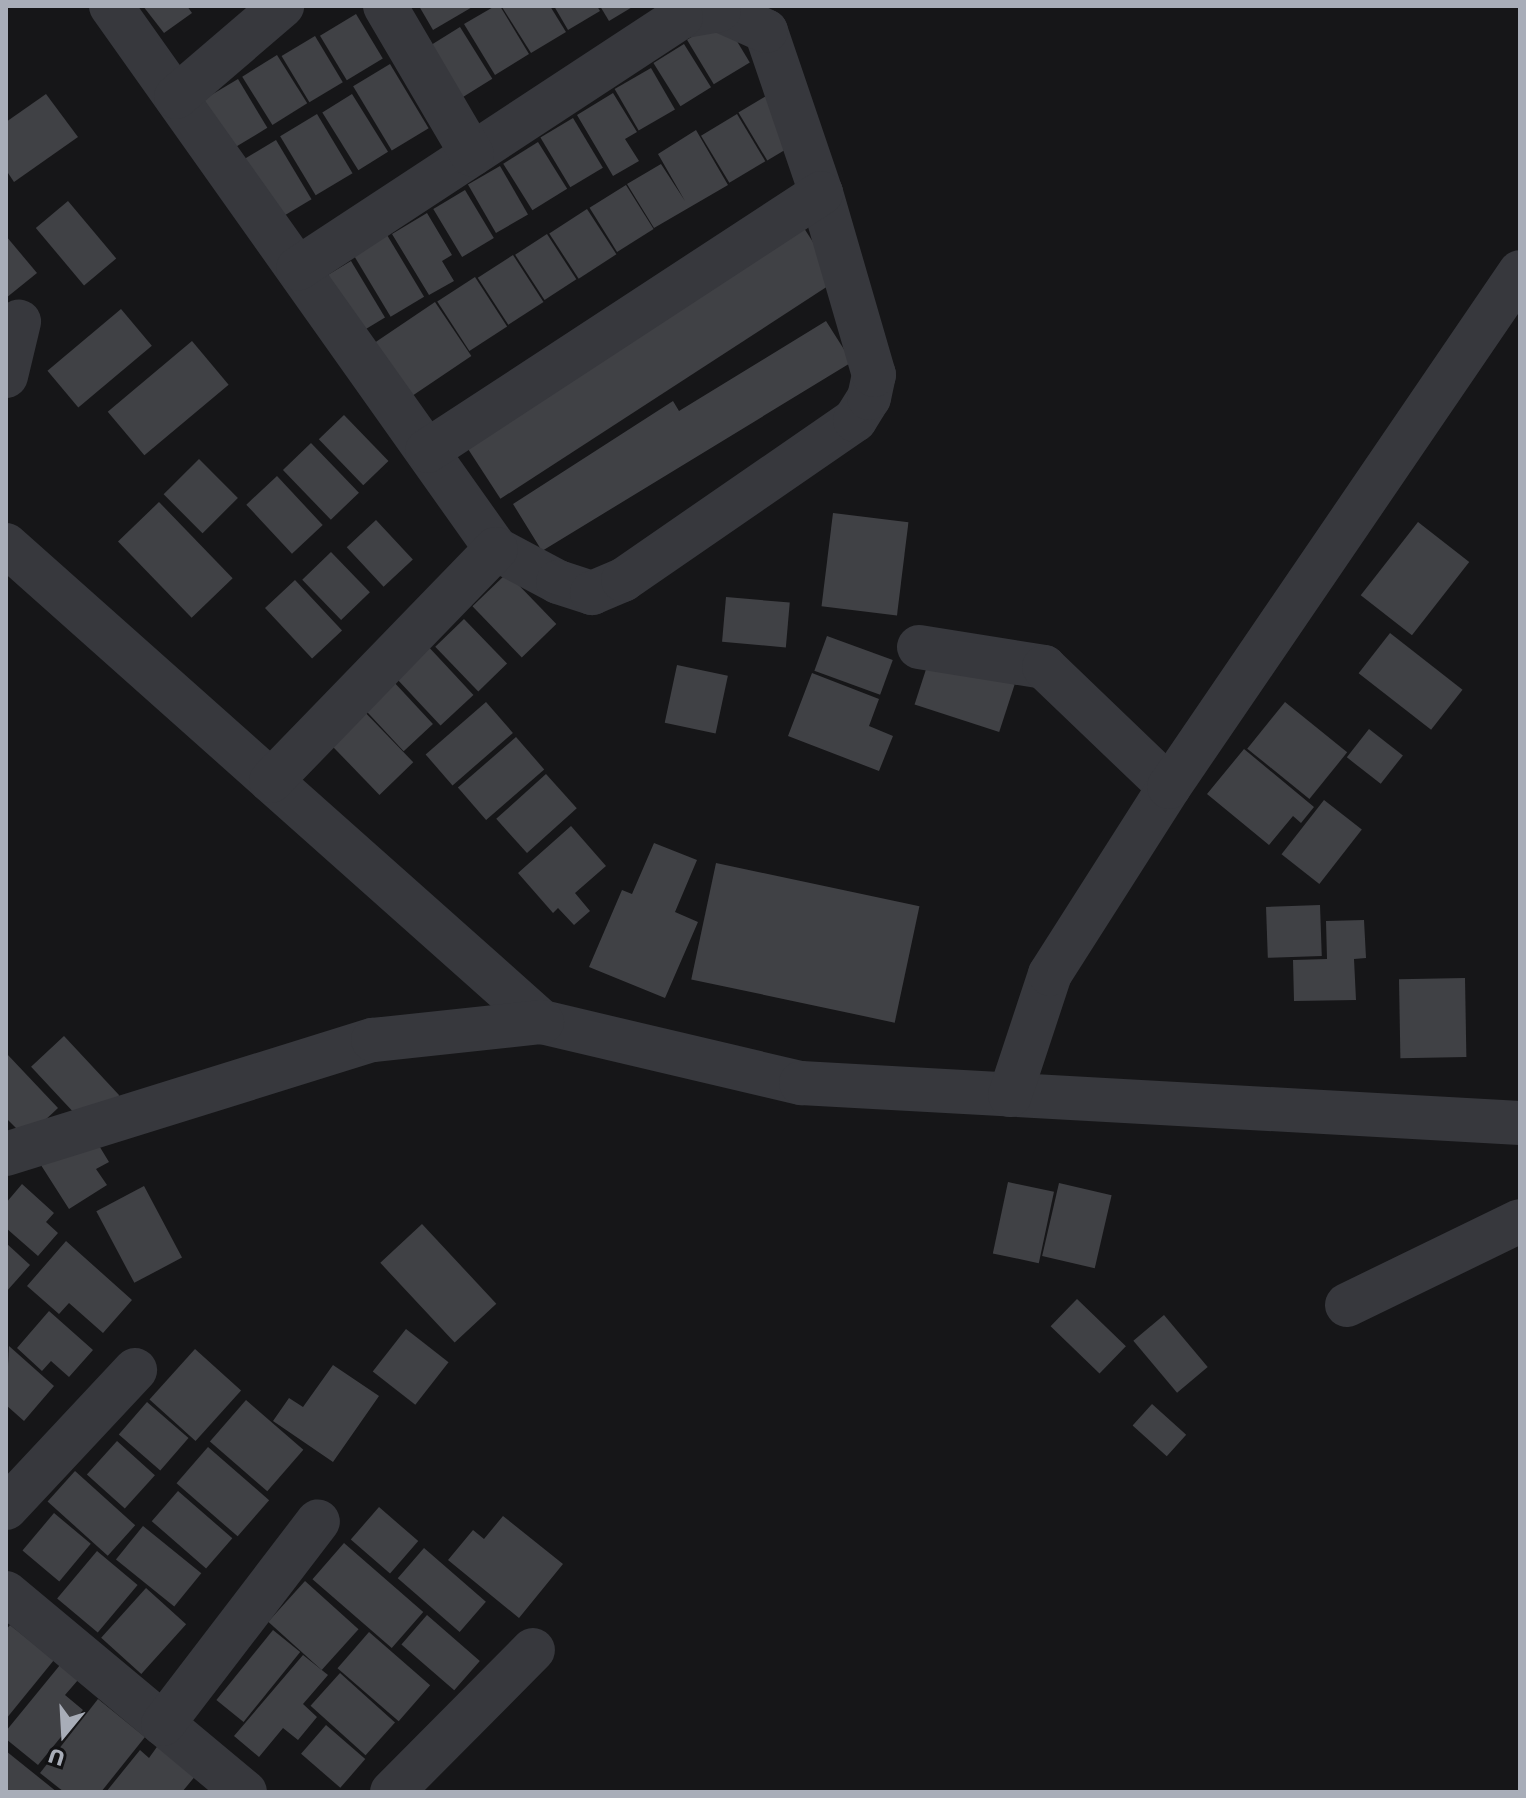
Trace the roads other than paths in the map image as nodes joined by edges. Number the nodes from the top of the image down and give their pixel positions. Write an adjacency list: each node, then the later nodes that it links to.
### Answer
1 (111, 6): 4 (street)
2 (282, 6): 4 (street)
3 (385, 6): 5 (street)
4 (176, 97): 7 (street)
5 (472, 154): 6 (street); 7 (street)
6 (821, 193): 11 (street); 13 (street)
7 (298, 269): 11 (street)
8 (1520, 272): 16 (street)
9 (19, 322): 10 (street)
10 (6, 376)
11 (427, 451): 13 (street)
12 (6, 545): 15 (street)
13 (496, 549): 15 (street)
14 (919, 647): 16 (street)
15 (271, 781): 17 (street)
16 (1169, 787): 18 (street)
17 (542, 1022): 18 (street); 20 (street)
18 (1010, 1095): 19 (street)
19 (1520, 1123)
20 (6, 1154)
21 (1520, 1221): 22 (street)
22 (1347, 1305)
23 (135, 1370): 24 (street)
24 (6, 1508)
25 (318, 1521): 28 (street)
26 (6, 1593): 28 (street)
27 (533, 1650): 30 (street)
28 (163, 1724): 29 (street)
29 (245, 1792)
30 (392, 1792)

